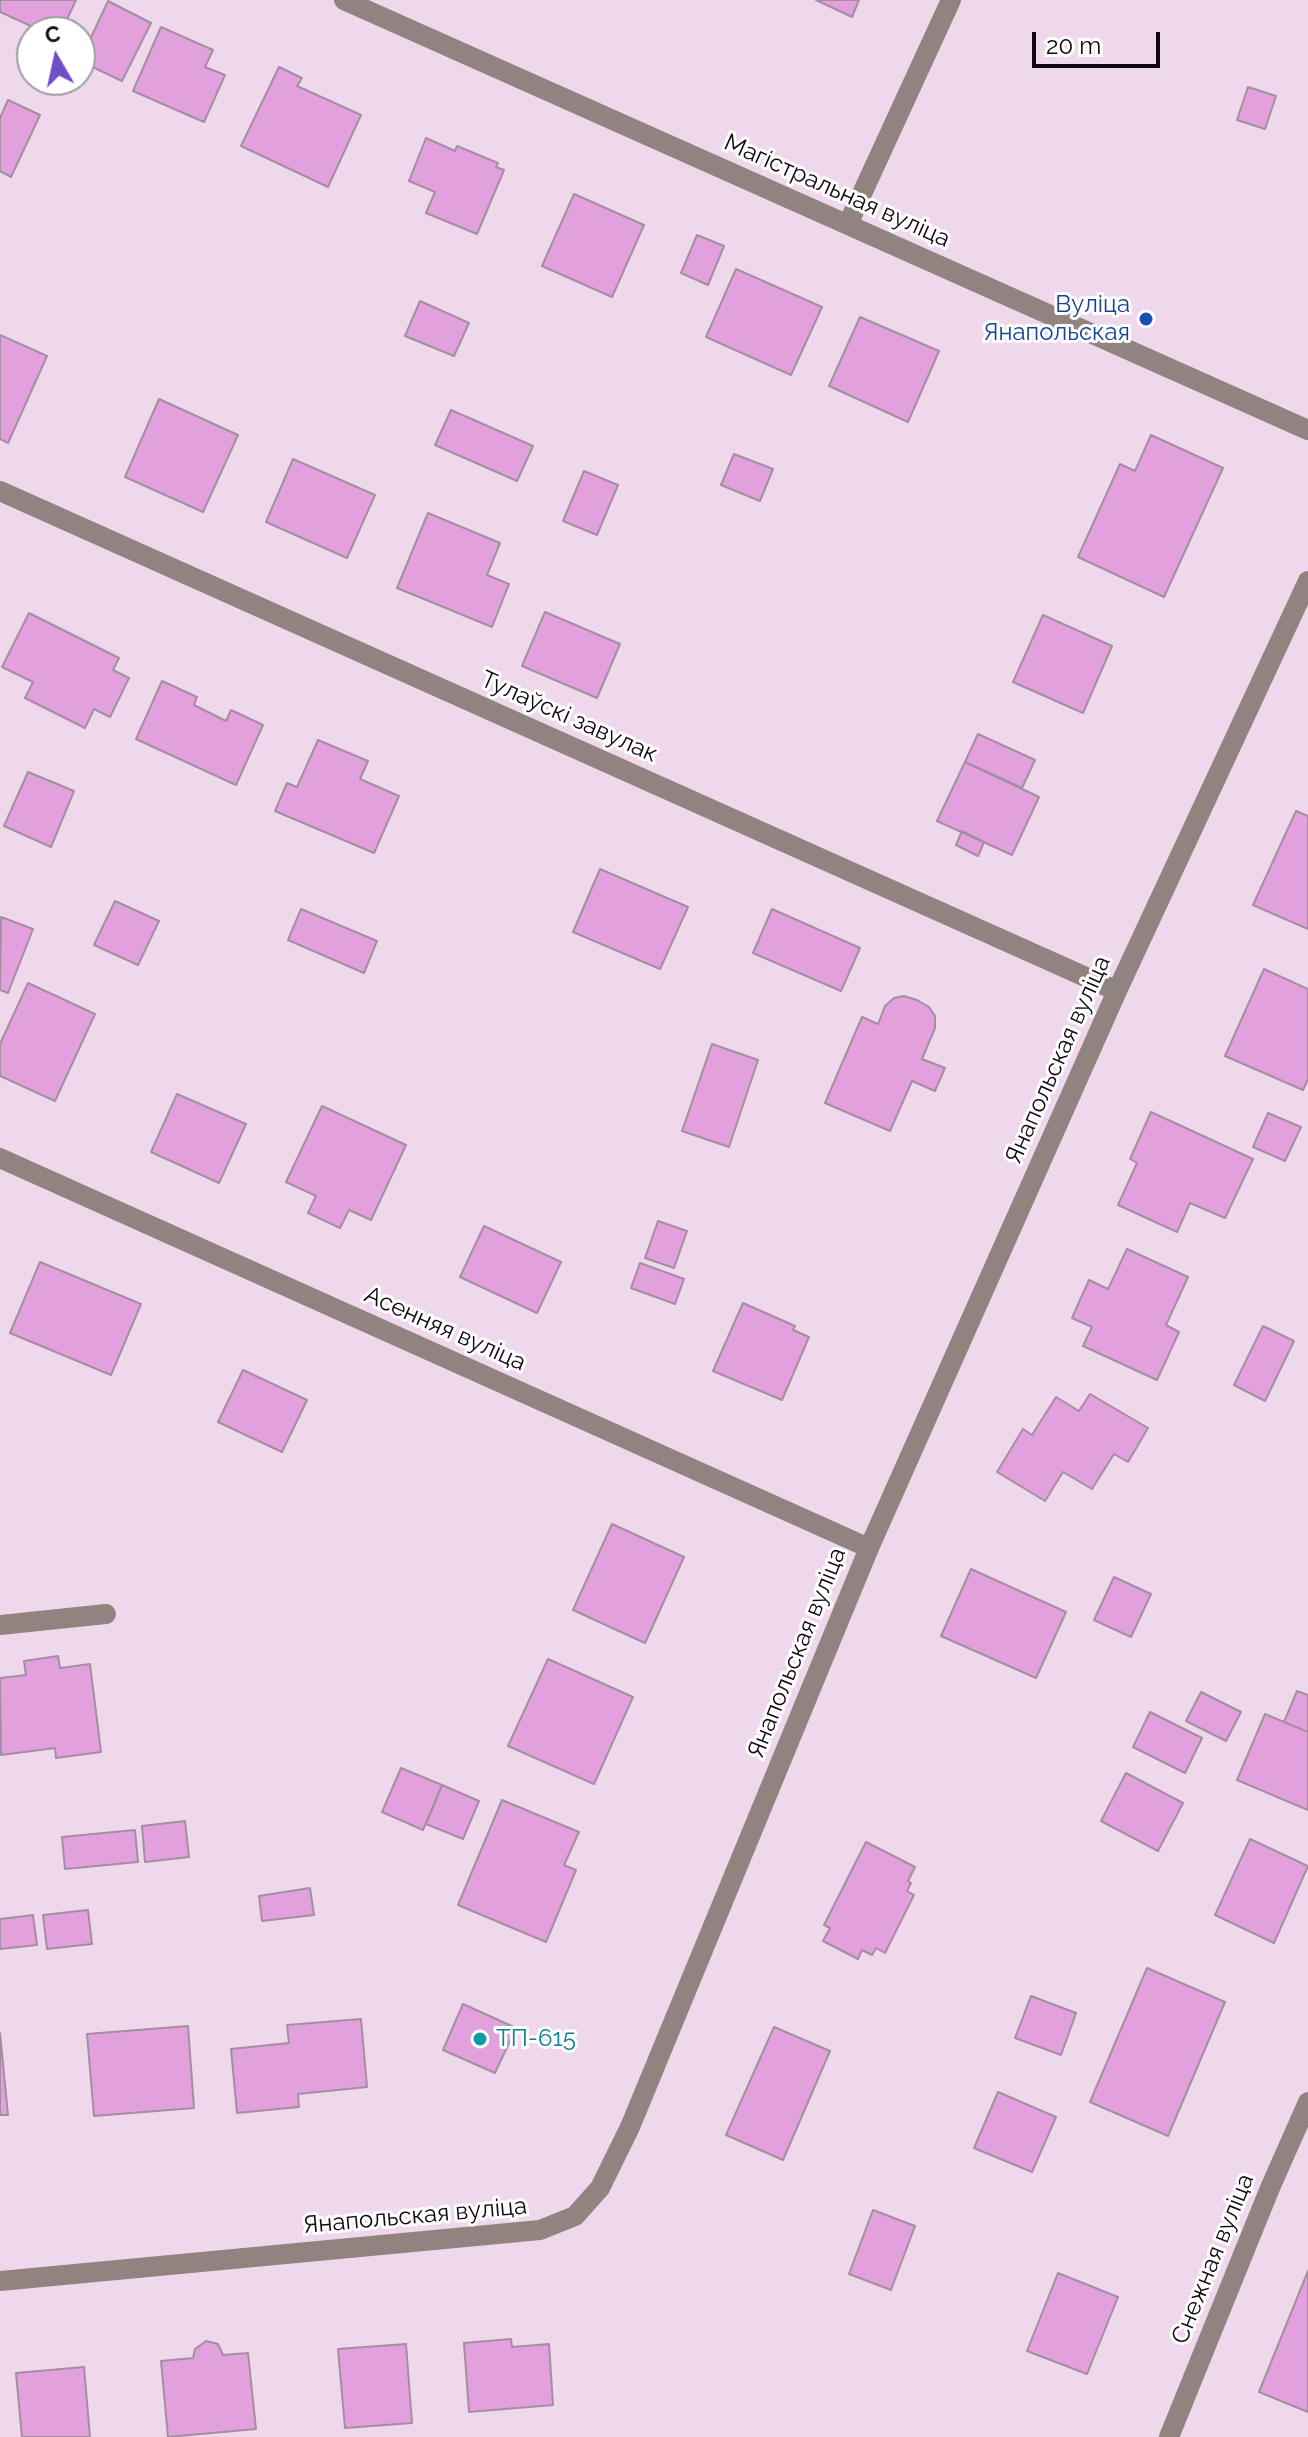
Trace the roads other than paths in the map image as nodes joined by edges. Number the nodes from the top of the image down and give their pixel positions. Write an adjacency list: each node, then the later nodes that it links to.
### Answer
1 (344, 0): 3 (street, Магістральная вуліца)
2 (951, 0): 3 (street)
3 (848, 224): 4 (street, Магістральная вуліца)
4 (1308, 430)
5 (0, 491): 7 (street, Тулаўскі завулак)
6 (1308, 581): 7 (street, Янапольская вуліца)
7 (1117, 991): 9 (street, Янапольская вуліца)
8 (0, 1158): 9 (street, Асенняя вуліца)
9 (869, 1548): 13 (street, Янапольская вуліца)
10 (106, 1614): 11 (street)
11 (0, 1625)
12 (1308, 2102): 14 (street, Снежная вуліца)
13 (0, 2281)
14 (1169, 2437)

